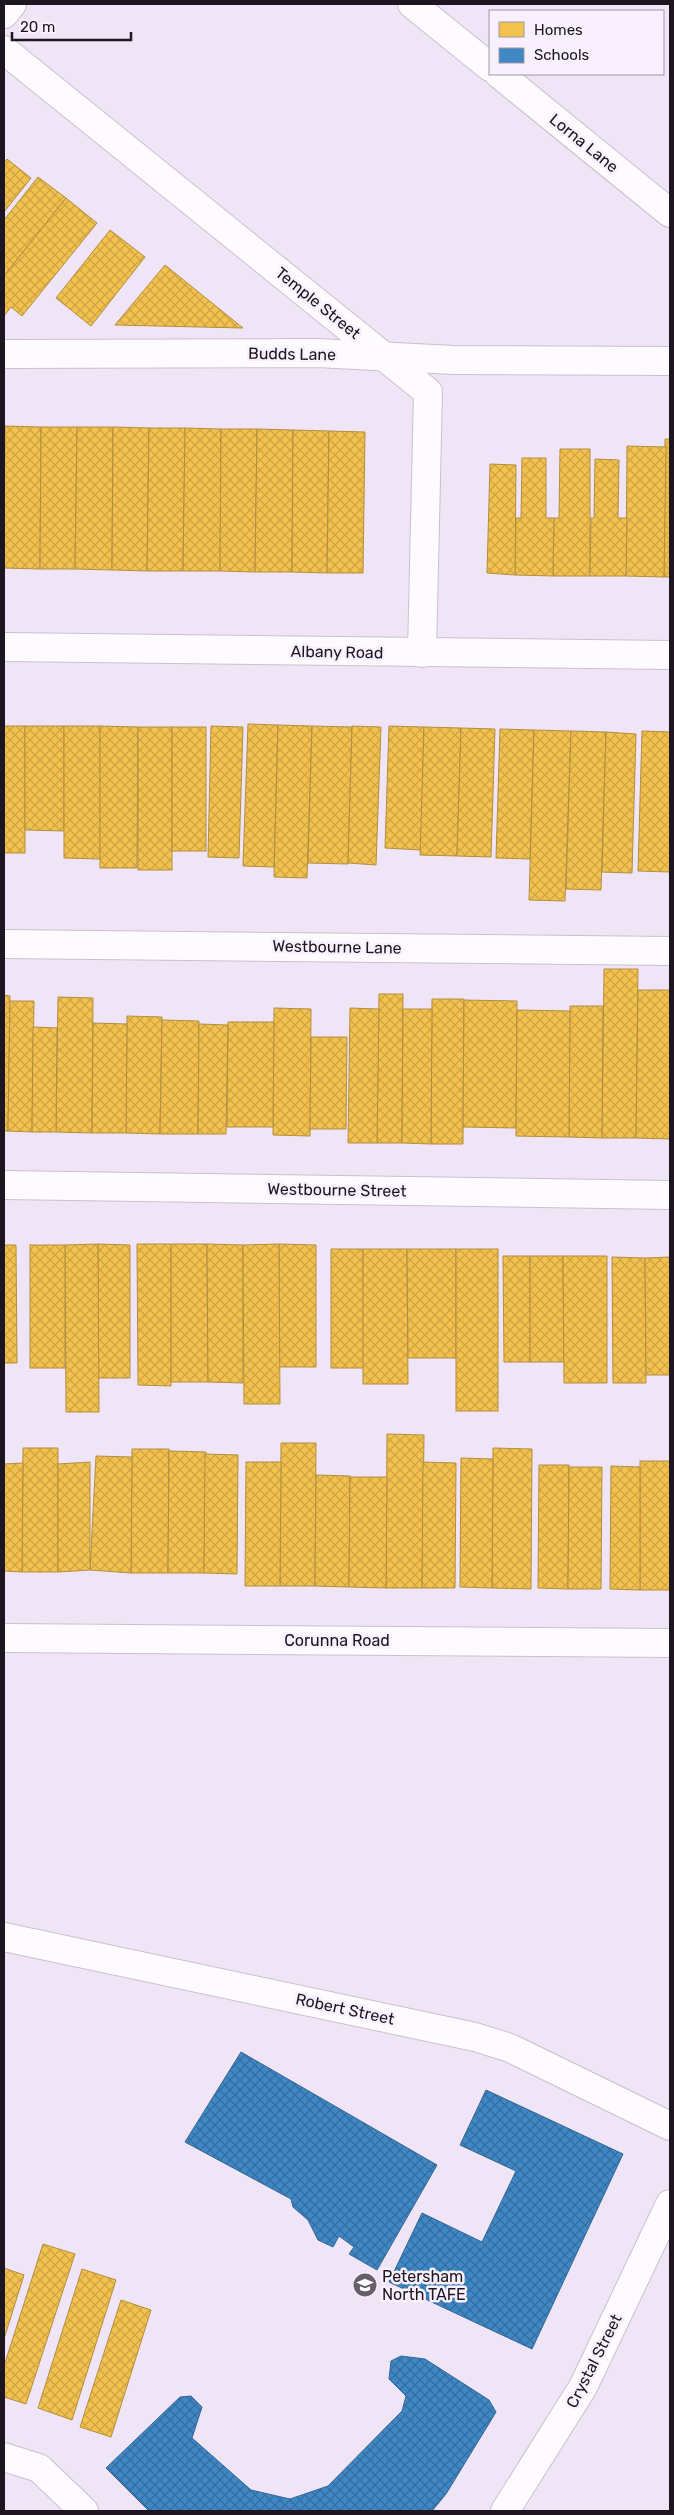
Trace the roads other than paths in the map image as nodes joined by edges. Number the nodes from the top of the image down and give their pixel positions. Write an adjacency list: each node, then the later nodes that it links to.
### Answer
1 (12, 4): 3 (street)
2 (412, 4): 5 (street)
3 (4, 14)
4 (4, 50): 9 (street, Temple Street)
5 (489, 66)
6 (500, 75): 7 (street, Lorna Lane)
7 (670, 213)
8 (4, 354): 9 (street, Budds Lane)
9 (384, 356): 10 (street, Budds Lane); 12 (street, Temple Street)
10 (670, 361)
11 (4, 647): 12 (street, Albany Road)
12 (422, 653): 13 (street, Albany Road)
13 (670, 655)
14 (4, 944): 15 (street, Westbourne Lane)
15 (670, 951)
16 (4, 1186): 17 (street, Westbourne Street)
17 (670, 1195)
18 (4, 1638): 19 (street, Corunna Road)
19 (670, 1643)
20 (4, 1937): 21 (street, Robert Street)
21 (670, 2126)
22 (670, 2205): 25 (street, Crystal Street)
23 (4, 2457): 24 (street)
24 (84, 2511)
25 (505, 2511)

